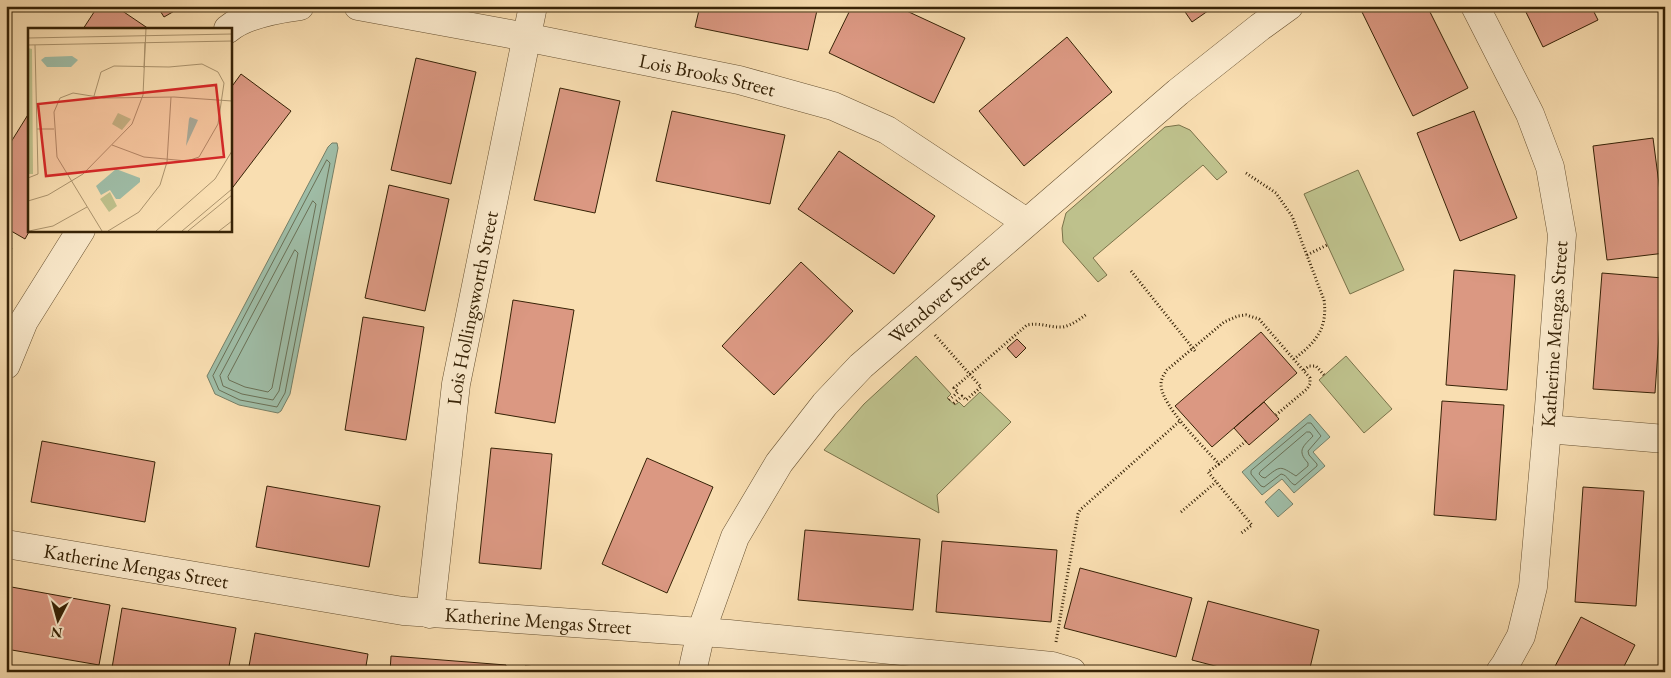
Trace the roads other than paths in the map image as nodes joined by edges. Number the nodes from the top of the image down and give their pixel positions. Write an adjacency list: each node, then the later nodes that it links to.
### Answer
1 (300, 6): 6 (street)
2 (358, 6): 7 (street, Lois Brooks Street)
3 (534, 6): 7 (street, Lois Hollingsworth Street)
4 (1289, 6): 8 (street, Wendover Street)
5 (1475, 6): 11 (street, Katherine Mengas Street)
6 (229, 28)
7 (526, 38): 8 (street, Lois Brooks Street); 14 (street, Lois Hollingsworth Street)
8 (1026, 222): 15 (street, Wendover Street)
9 (80, 231): 10 (street)
10 (6, 365)
11 (1547, 429): 12 (street); 18 (street, Katherine Mengas Street)
12 (1665, 439)
13 (6, 544): 14 (street, Katherine Mengas Street)
14 (430, 614): 15 (street, Katherine Mengas Street)
15 (701, 632): 16 (street, Katherine Mengas Street); 17 (street, Wendover Street)
16 (1062, 669)
17 (692, 672)
18 (1500, 672)

